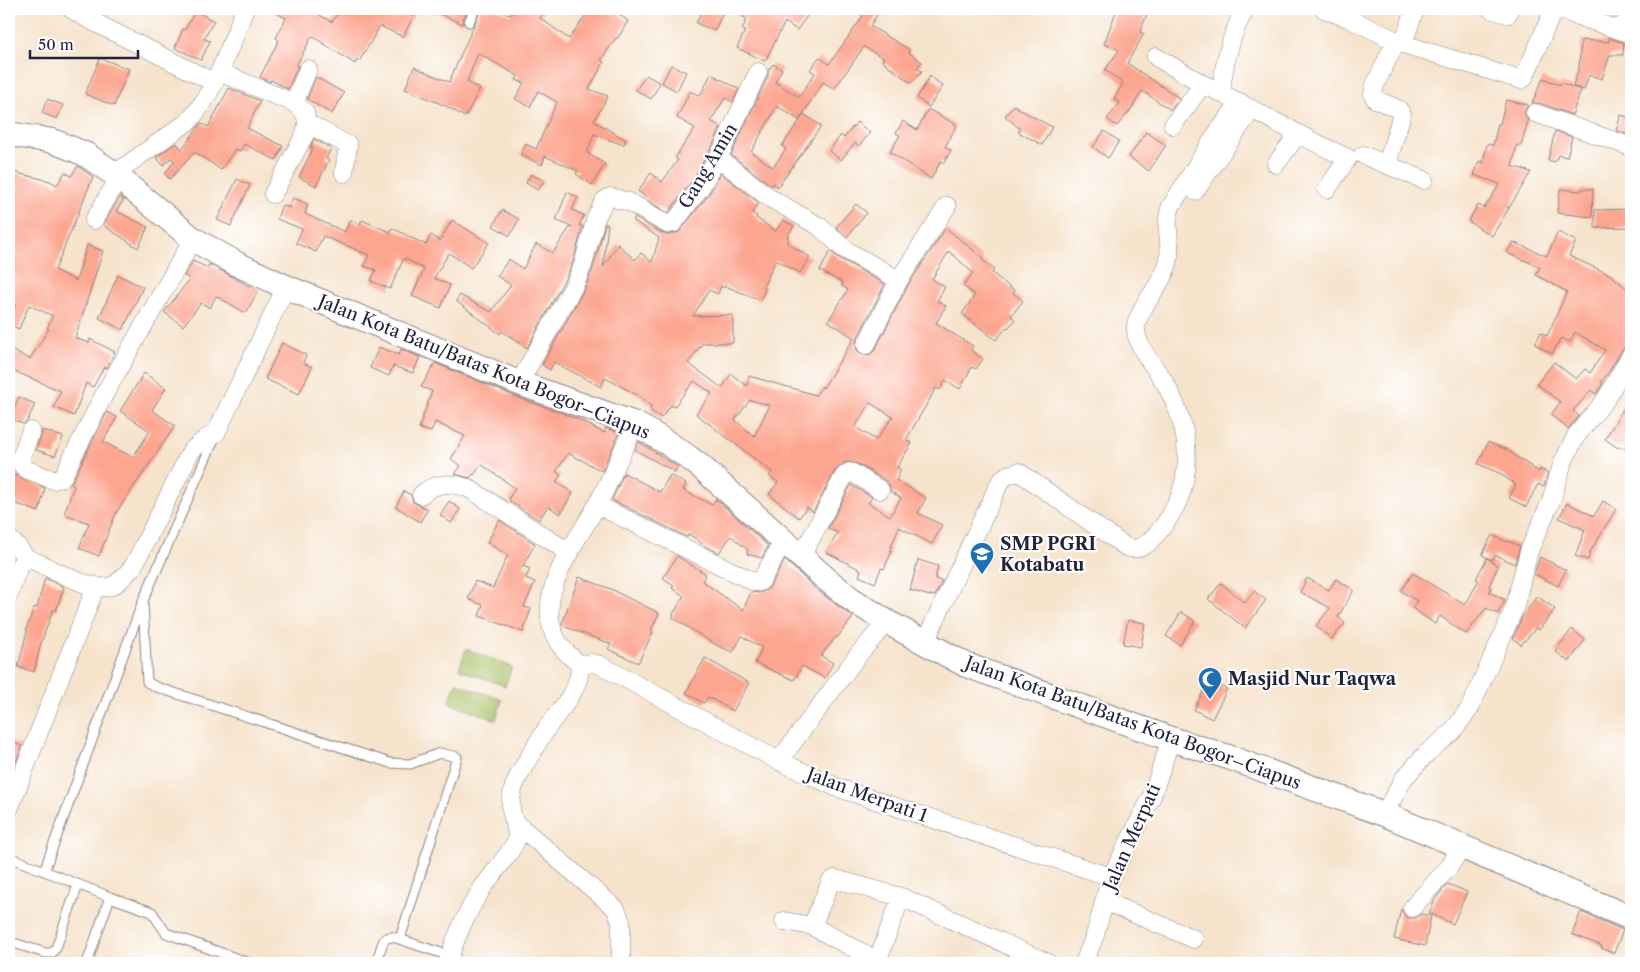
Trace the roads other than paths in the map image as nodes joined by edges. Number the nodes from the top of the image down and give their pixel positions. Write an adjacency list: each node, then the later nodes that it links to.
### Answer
1 (71, 9): 18 (street)
2 (245, 9): 18 (street)
3 (475, 9): 12 (lane)
4 (1246, 9): 20 (street)
5 (1324, 9): 9 (street)
6 (1415, 9): 14 (street)
7 (1491, 9): 10 (street)
8 (1555, 9): 13 (street); 14 (street)
9 (1350, 13): 14 (street)
10 (1508, 14)
11 (1631, 15): 13 (street)
12 (470, 22)
13 (1626, 32)
14 (1399, 42): 32 (street)
15 (1156, 57): 19 (street)
16 (308, 69): 21 (street)
17 (758, 72): 30 (street, Gang Amin)
18 (216, 77): 21 (street); 34 (street)
19 (1203, 84): 20 (street); 25 (street)
20 (1222, 93): 22 (street)
21 (294, 103): 24 (street)
22 (1246, 106): 27 (street); 39 (street); 62 (street)
23 (1535, 113): 28 (street)
24 (307, 123): 33 (street); 37 (street)
25 (1173, 125)
26 (9, 134): 34 (main road, Jalan Kota Batu/Batas Kota Bogor–Ciapus)
27 (1298, 134): 31 (street); 36 (street)
28 (1631, 147)
29 (1363, 155): 32 (street)
30 (718, 158): 42 (street); 46 (street, Gang Amin)
31 (1276, 164)
32 (1387, 164): 35 (street)
33 (344, 173)
34 (116, 176): 40 (street); 41 (main road, Jalan Kota Batu/Batas Kota Bogor–Ciapus)
35 (1424, 180)
36 (1327, 189)
37 (273, 194)
38 (947, 206): 42 (street)
39 (1179, 213)
40 (94, 220)
41 (193, 239): 43 (main road, Jalan Kota Batu/Batas Kota Bogor–Ciapus); 48 (street)
42 (899, 280): 44 (street)
43 (286, 287): 46 (main road, Jalan Kota Batu/Batas Kota Bogor–Ciapus); 49 (street)
44 (866, 345)
45 (1631, 354): 67 (street)
46 (519, 382): 47 (main road, Jalan Kota Batu/Batas Kota Bogor–Ciapus)
47 (635, 424): 52 (street); 54 (main road, Jalan Kota Batu/Batas Kota Bogor–Ciapus)
48 (31, 431)
49 (216, 434): 58 (street); 60 (lane)
50 (880, 490): 56 (street)
51 (421, 495): 55 (street)
52 (597, 505): 54 (street); 55 (street)
53 (9, 539): 57 (street)
54 (784, 540): 56 (main road, Jalan Kota Batu/Batas Kota Bogor–Ciapus)
55 (570, 553): 63 (street)
56 (801, 557): 61 (main road, Jalan Kota Batu/Batas Kota Bogor–Ciapus)
57 (27, 559): 58 (street); 59 (street)
58 (96, 586): 66 (street)
59 (9, 595)
60 (143, 601): 71 (lane); 81 (lane)
61 (887, 622): 62 (main road, Jalan Kota Batu/Batas Kota Bogor–Ciapus); 65 (street)
62 (925, 642): 64 (main road, Jalan Kota Batu/Batas Kota Bogor–Ciapus)
63 (580, 665): 65 (street, Jalan Merpati 1); 68 (street)
64 (1171, 739): 67 (main road, Jalan Kota Batu/Batas Kota Bogor–Ciapus); 72 (street, Jalan Merpati)
65 (779, 761): 72 (street, Jalan Merpati 1)
66 (9, 809)
67 (1384, 814): 69 (main road, Jalan Kota Batu/Batas Kota Bogor–Ciapus)
68 (516, 832): 84 (street); 88 (street)
69 (1462, 846): 77 (street); 78 (main road, Jalan Kota Batu/Batas Kota Bogor–Ciapus)
70 (9, 857): 71 (lane)
71 (44, 872): 73 (lane)
72 (1111, 878): 76 (street, Jalan Merpati)
73 (78, 885): 74 (lane); 83 (lane)
74 (110, 897): 85 (lane); 86 (lane)
75 (901, 897): 80 (street); 80 (street); 89 (street)
76 (1104, 901): 82 (street); 90 (street, Jalan Merpati)
77 (1412, 908)
78 (1631, 918)
79 (784, 921): 80 (street)
80 (812, 926)
81 (400, 939): 84 (lane); 87 (lane)
82 (1194, 939)
83 (17, 944)
84 (449, 960)
85 (87, 963)
86 (249, 963)
87 (376, 963)
88 (622, 963)
89 (1048, 963)
90 (1084, 963)

